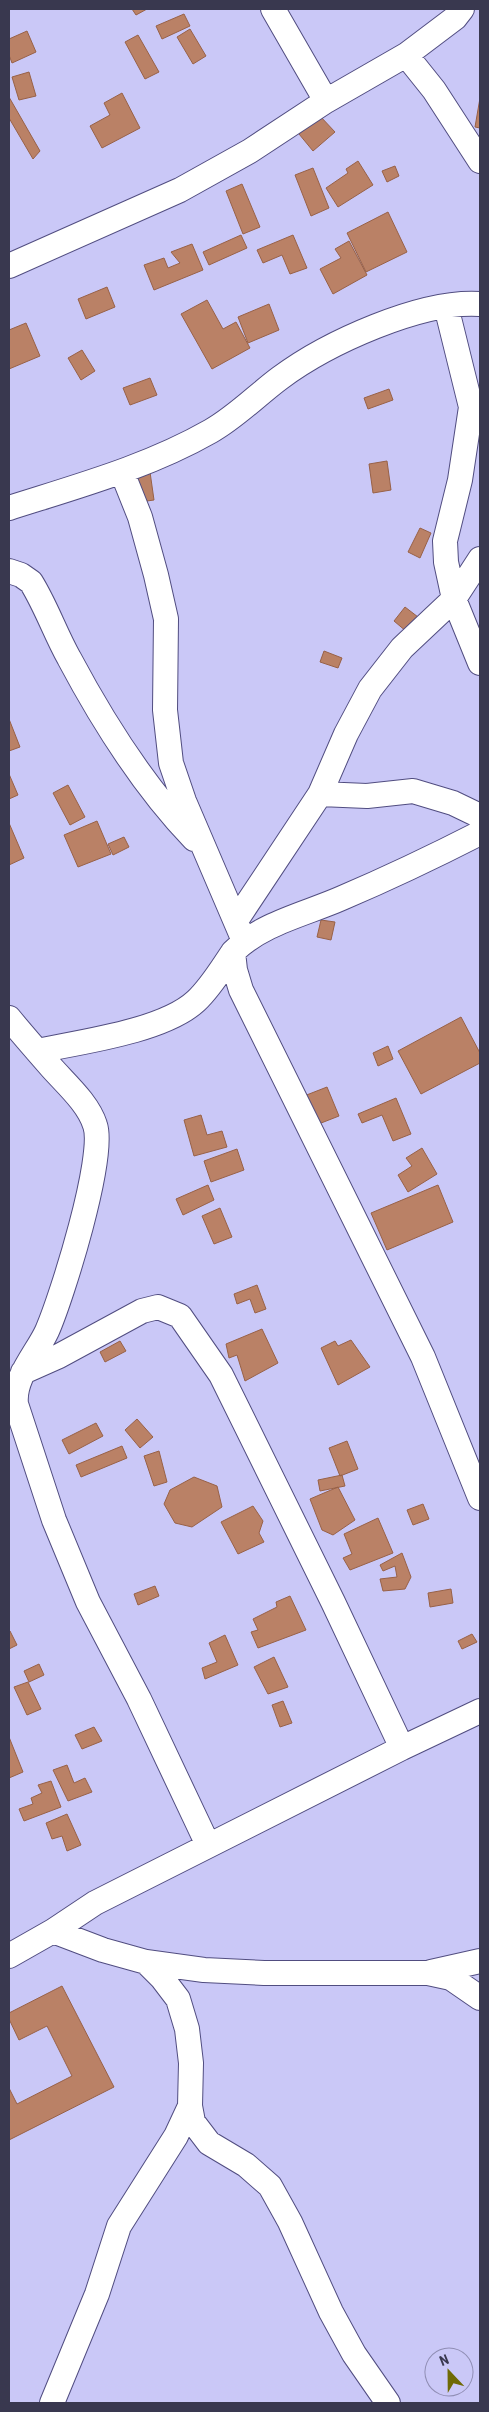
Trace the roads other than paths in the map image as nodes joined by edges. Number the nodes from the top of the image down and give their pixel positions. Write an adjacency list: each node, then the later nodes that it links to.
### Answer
1 (273, 9): 4 (street)
2 (462, 9): 3 (street)
3 (406, 55): 4 (street); 5 (street)
4 (326, 101): 6 (street)
5 (480, 161)
6 (9, 266)
7 (480, 304): 8 (street)
8 (446, 306): 9 (street); 13 (street)
9 (122, 472): 10 (street); 18 (street)
10 (9, 508)
11 (480, 559): 13 (street)
12 (9, 572): 18 (street)
13 (454, 599): 14 (street); 15 (street)
14 (480, 663)
15 (320, 794): 16 (street); 19 (street)
16 (480, 816)
17 (480, 833): 19 (street)
18 (206, 851): 19 (street)
19 (238, 937): 21 (street); 23 (street)
20 (9, 1018): 21 (street)
21 (25, 1043): 22 (street)
22 (16, 1375): 25 (street); 26 (street)
23 (480, 1498)
24 (480, 1711): 25 (street)
25 (402, 1748): 26 (street)
26 (208, 1845): 27 (street)
27 (52, 1931): 28 (street); 30 (street)
28 (10, 1951)
29 (480, 1961): 31 (street)
30 (146, 1962): 31 (street); 33 (street)
31 (428, 1973): 32 (street)
32 (480, 1998)
33 (190, 2106): 34 (street); 35 (street)
34 (52, 2403)
35 (388, 2403)

